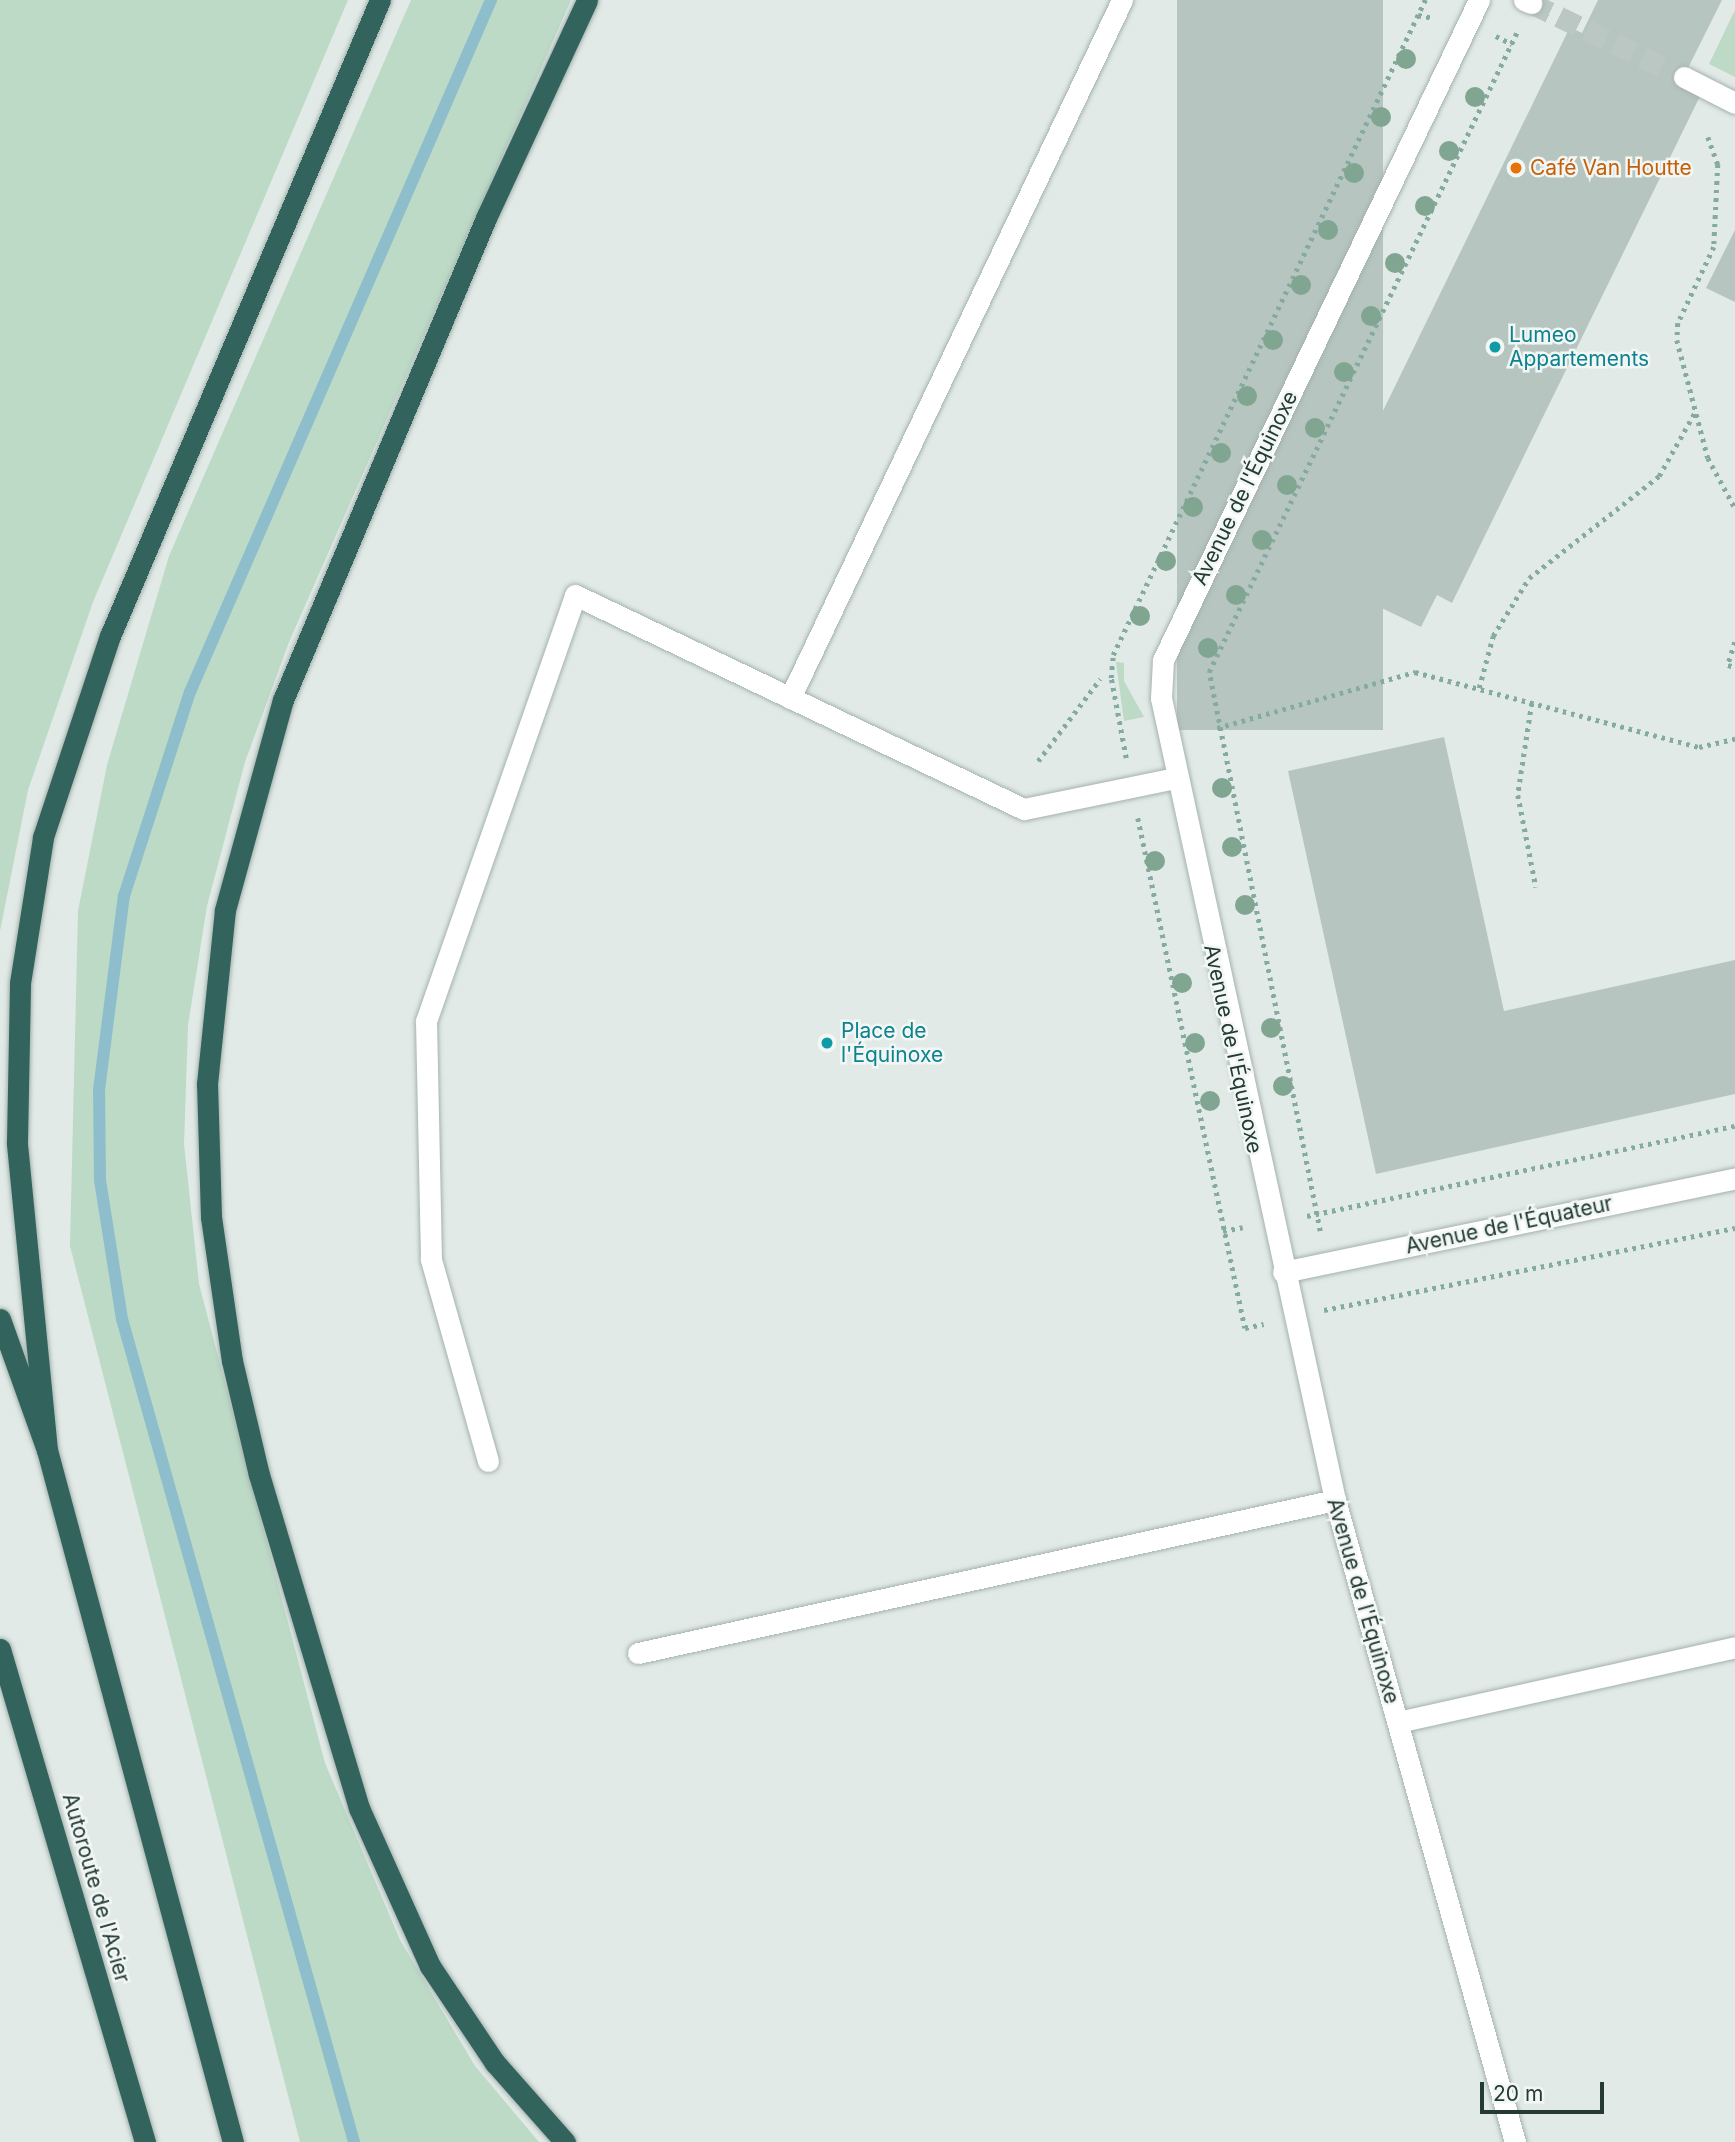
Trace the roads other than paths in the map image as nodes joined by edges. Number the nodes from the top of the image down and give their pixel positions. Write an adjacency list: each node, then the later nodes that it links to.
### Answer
1 (380, 0): 12 (highway)
2 (587, 0): 21 (highway)
3 (1122, 0): 7 (street)
4 (1479, 0): 8 (street, Avenue de l'Équinoxe)
5 (1684, 77): 6 (street)
6 (1735, 103)
7 (790, 698): 8 (street); 13 (street)
8 (1175, 778): 10 (street, Avenue de l'Équinoxe)
9 (1735, 1178): 10 (street, Avenue de l'Équateur)
10 (1283, 1272): 14 (street, Avenue de l'Équinoxe)
11 (0, 1319): 12 (highway)
12 (47, 1450): 20 (highway)
13 (488, 1461)
14 (1335, 1500): 17 (street); 18 (street, Avenue de l'Équinoxe)
15 (1735, 1647): 18 (street)
16 (0, 1649): 19 (highway, Autoroute de l'Acier)
17 (638, 1653)
18 (1398, 1723): 22 (street, Avenue de l'Équinoxe)
19 (145, 2142)
20 (233, 2142)
21 (565, 2142)
22 (1516, 2142)

